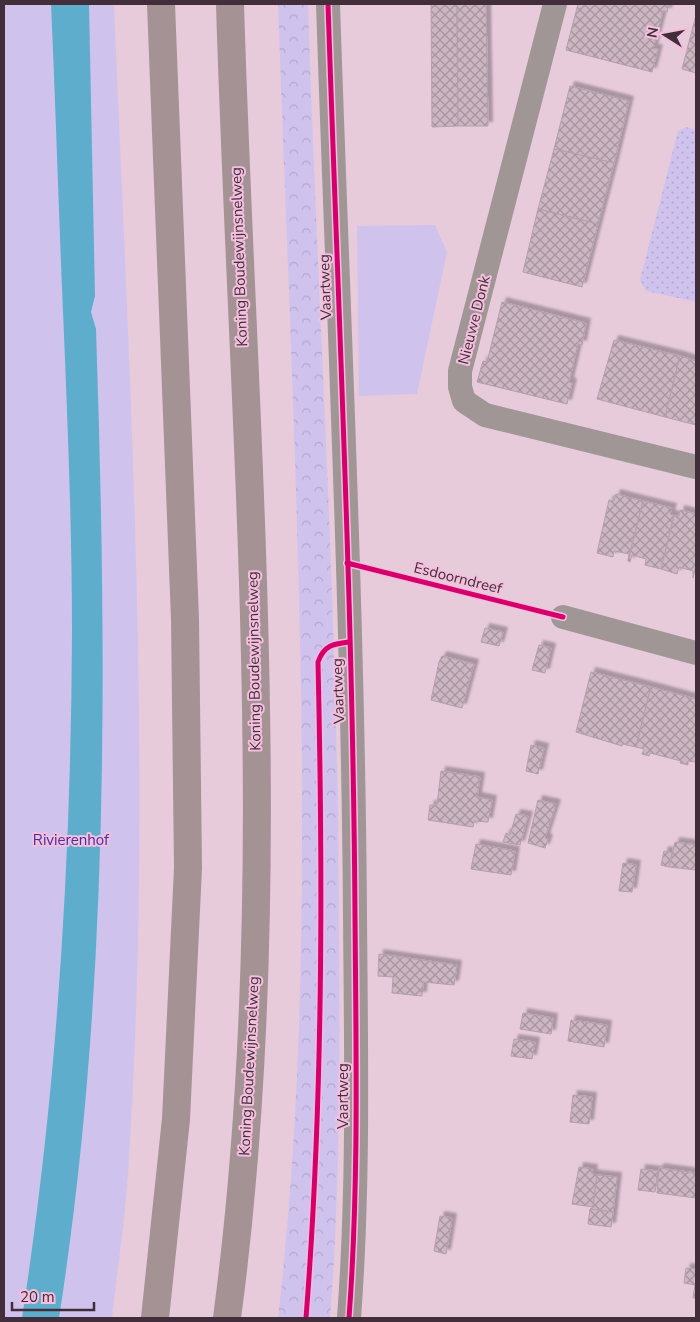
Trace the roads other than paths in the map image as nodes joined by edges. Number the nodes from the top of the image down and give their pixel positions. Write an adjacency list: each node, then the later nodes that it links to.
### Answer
1 (161, 4): 8 (highway)
2 (230, 4): 9 (highway, Koning Boudewijnsnelweg)
3 (328, 4): 10 (street, Vaartweg)
4 (555, 4): 5 (street, Nieuwe Donk)
5 (696, 467)
6 (563, 617): 7 (street)
7 (696, 652)
8 (156, 1318)
9 (227, 1318)
10 (349, 1318)

